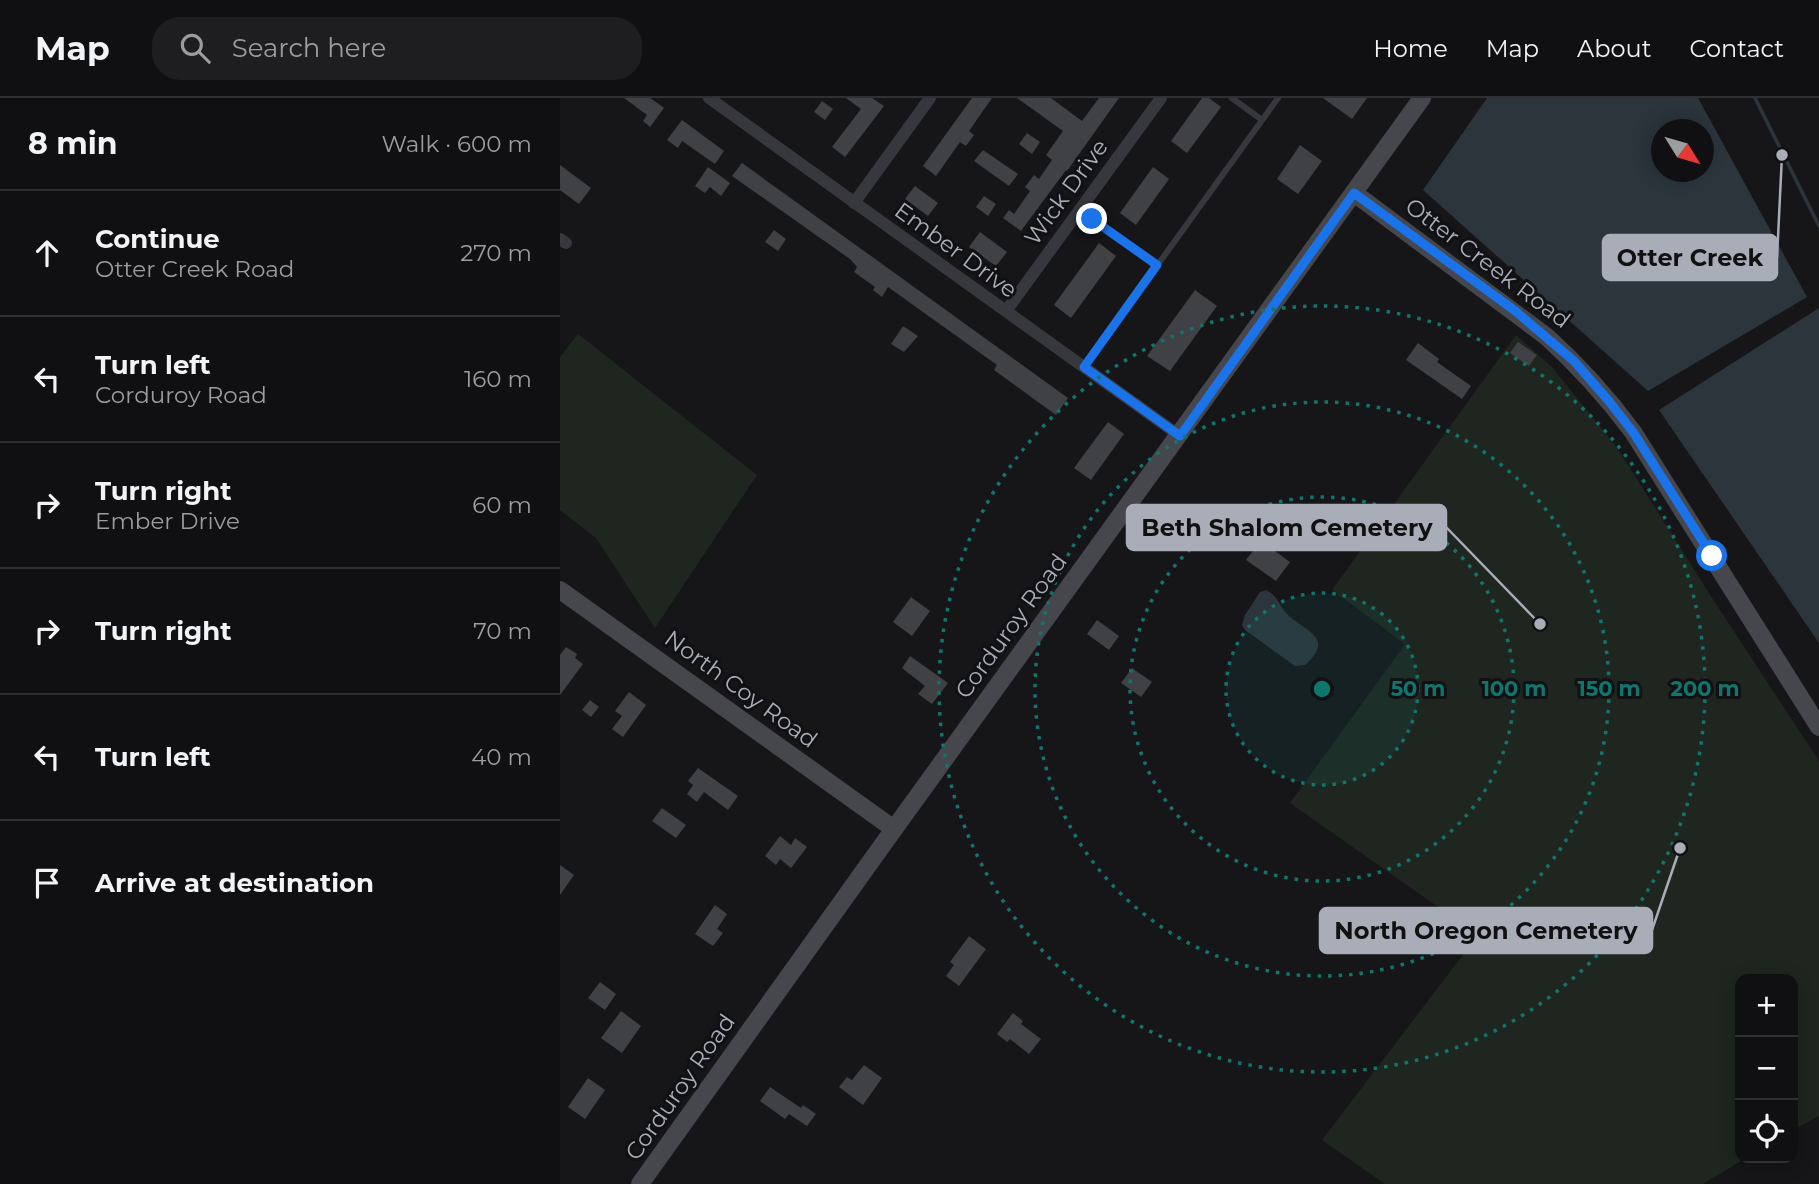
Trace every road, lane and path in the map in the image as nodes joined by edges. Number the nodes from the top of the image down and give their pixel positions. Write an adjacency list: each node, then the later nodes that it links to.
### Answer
1 (709, 98): 9 (street, Ember Drive)
2 (930, 98): 9 (street)
3 (1161, 98): 10 (street, Wick Drive)
4 (1232, 98): 7 (lane)
5 (1278, 98): 7 (lane)
6 (1422, 98): 8 (street, Corduroy Road)
7 (1262, 120): 11 (lane)
8 (1354, 193): 14 (street, Corduroy Road); 16 (street, Otter Creek Road)
9 (854, 202): 12 (street, Ember Drive)
10 (1080, 210): 11 (lane); 12 (street, Wick Drive)
11 (1157, 265): 13 (lane)
12 (1006, 311): 13 (street, Ember Drive)
13 (1084, 367): 14 (street, Ember Drive)
14 (1180, 436): 17 (street, Corduroy Road)
15 (560, 590): 17 (street, North Coy Road)
16 (1819, 727)
17 (894, 829): 18 (street, Corduroy Road)
18 (640, 1184)

